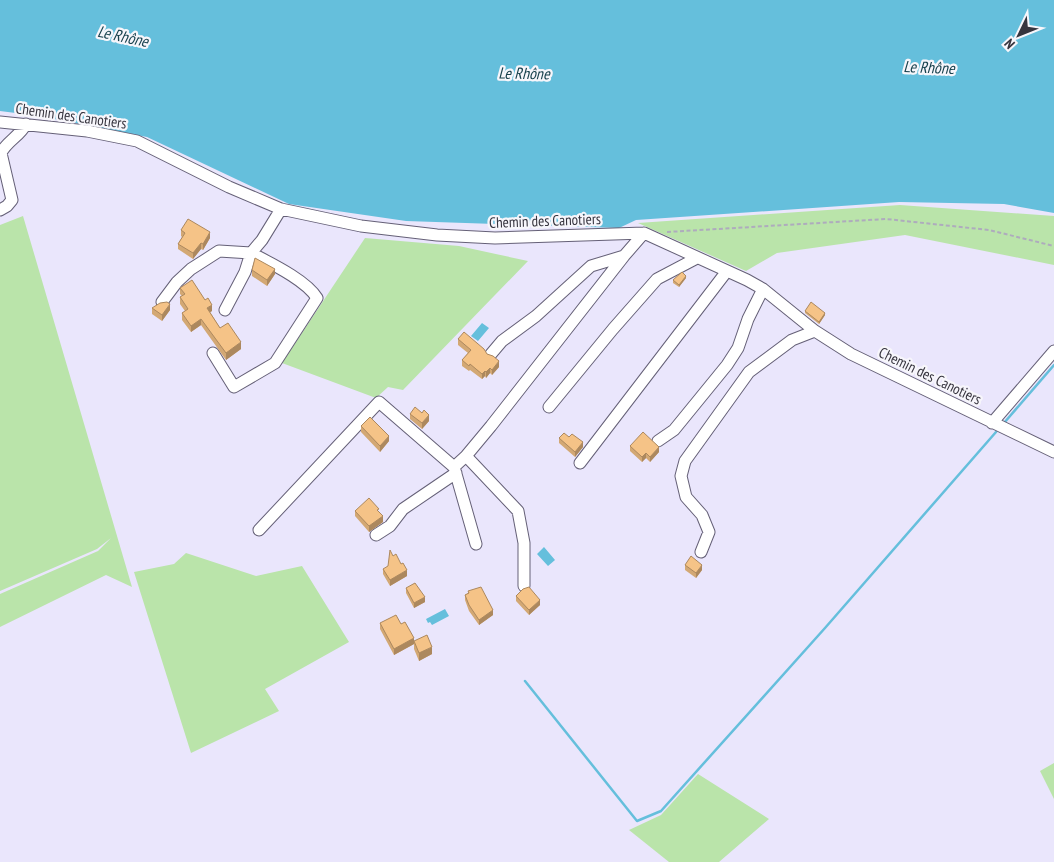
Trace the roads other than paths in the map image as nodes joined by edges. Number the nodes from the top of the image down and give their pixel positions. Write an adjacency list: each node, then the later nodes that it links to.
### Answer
1 (0, 122): 2 (street, Chemin des Canotiers)
2 (26, 124): 3 (street, Chemin des Canotiers); 4 (street)
3 (281, 209): 5 (street, Chemin des Canotiers); 6 (street)
4 (0, 210)
5 (644, 233): 7 (street); 8 (street, Chemin des Canotiers)
6 (251, 253): 11 (street); 12 (street); 15 (street)
7 (624, 256): 16 (street); 21 (street)
8 (697, 258): 9 (street, Chemin des Canotiers); 17 (street)
9 (727, 270): 10 (street, Chemin des Canotiers); 22 (street)
10 (763, 289): 13 (street, Chemin des Canotiers); 19 (street)
11 (162, 302)
12 (224, 310)
13 (815, 331): 18 (street, Chemin des Canotiers); 27 (street)
14 (1054, 351): 18 (street)
15 (213, 353)
16 (491, 354)
17 (549, 407)
18 (992, 423): 20 (street, Chemin des Canotiers)
19 (658, 441)
20 (1054, 452)
21 (466, 456): 23 (street); 28 (street)
22 (580, 463)
23 (455, 470): 24 (street); 25 (street); 26 (street)
24 (259, 530)
25 (376, 535)
26 (476, 544)
27 (701, 552)
28 (524, 586)

